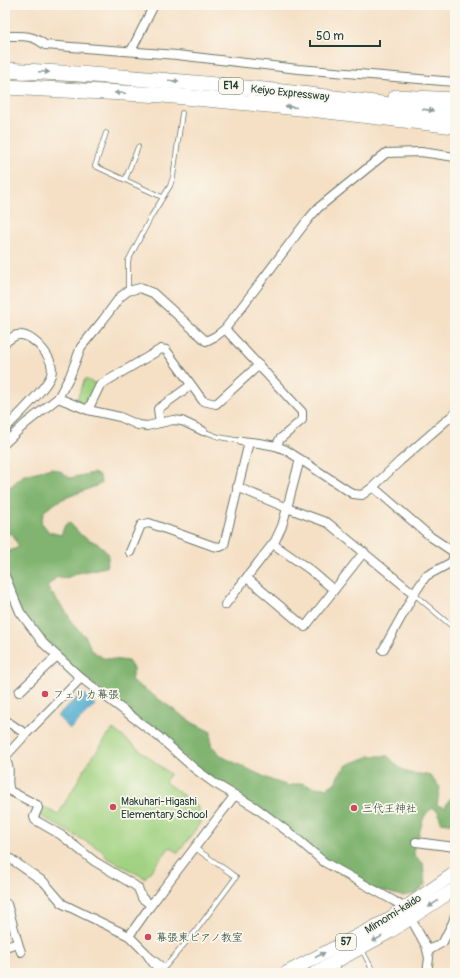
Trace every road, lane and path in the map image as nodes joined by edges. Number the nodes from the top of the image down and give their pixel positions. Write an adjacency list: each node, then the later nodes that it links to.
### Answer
1 (154, 5): 3 (street)
2 (5, 36): 3 (street)
3 (131, 51): 5 (street)
4 (5, 70): 7 (highway, Keiyo Expressway / E14, one-way to 7)
5 (455, 82)
6 (5, 87): 9 (highway, Keiyo Expressway / E14, one-way to 6)
7 (292, 92): 8 (highway); 11 (highway, Keiyo Expressway / E14, one-way to 11)
8 (455, 100)
9 (310, 109): 12 (highway, Keiyo Expressway / E14); 14 (highway)
10 (182, 113): 18 (lane)
11 (455, 114)
12 (455, 126)
13 (106, 133): 17 (lane)
14 (455, 135)
15 (138, 147): 17 (lane)
16 (455, 157): 20 (street)
17 (125, 180): 18 (lane)
18 (162, 197): 19 (lane)
19 (128, 291): 20 (street); 24 (street)
20 (225, 329): 22 (street)
21 (5, 343): 28 (street)
22 (259, 365): 23 (street); 32 (street)
23 (191, 385): 25 (street); 27 (street)
24 (58, 398): 25 (street); 31 (street)
25 (88, 410): 27 (street)
26 (455, 413): 35 (street)
27 (160, 423): 29 (street)
28 (5, 429)
29 (204, 431): 30 (lane)
30 (245, 442): 32 (street); 34 (street)
31 (5, 443)
32 (276, 446): 33 (street)
33 (300, 460): 35 (street); 36 (street)
34 (237, 487): 36 (street); 38 (street)
35 (373, 487): 40 (street)
36 (287, 508): 37 (street); 39 (street)
37 (273, 544): 42 (street); 43 (street)
38 (130, 552)
39 (364, 552): 43 (street); 44 (street)
40 (455, 553): 44 (street)
41 (5, 576): 48 (street)
42 (247, 578): 43 (street); 45 (street)
43 (334, 590)
44 (414, 594): 46 (lane); 47 (street)
45 (225, 605)
46 (455, 629)
47 (383, 650)
48 (58, 656): 49 (street); 50 (street)
49 (81, 678): 52 (street); 54 (street)
50 (19, 692)
51 (5, 720): 52 (street)
52 (26, 734): 53 (street)
53 (5, 758): 62 (street)
54 (235, 795): 57 (street); 63 (street)
55 (416, 842): 56 (street)
56 (455, 847)
57 (195, 848): 62 (street); 71 (lane)
58 (5, 855): 65 (street)
59 (455, 873): 63 (main road, Mimomi-kaido / 57)
60 (455, 889): 63 (main road, Mimomi-kaido / 57, one-way to 63)
61 (7, 904): 66 (street)
62 (151, 904): 65 (street)
63 (408, 913): 68 (main road, Mimomi-kaido / 57, one-way to 68); 69 (street); 74 (main road, Mimomi-kaido / 57, one-way to 63)
64 (455, 915): 69 (street)
65 (129, 936): 71 (street)
66 (18, 943): 67 (street); 70 (street)
67 (5, 947)
68 (361, 948): 72 (main road, Mimomi-kaido / 57); 76 (lane)
69 (428, 951): 77 (street)
70 (21, 952)
71 (146, 953): 73 (street)
72 (337, 968): 75 (main road, Mimomi-kaido / 57)
73 (163, 973)
74 (286, 973)
75 (315, 973)
76 (368, 973)
77 (427, 973)

